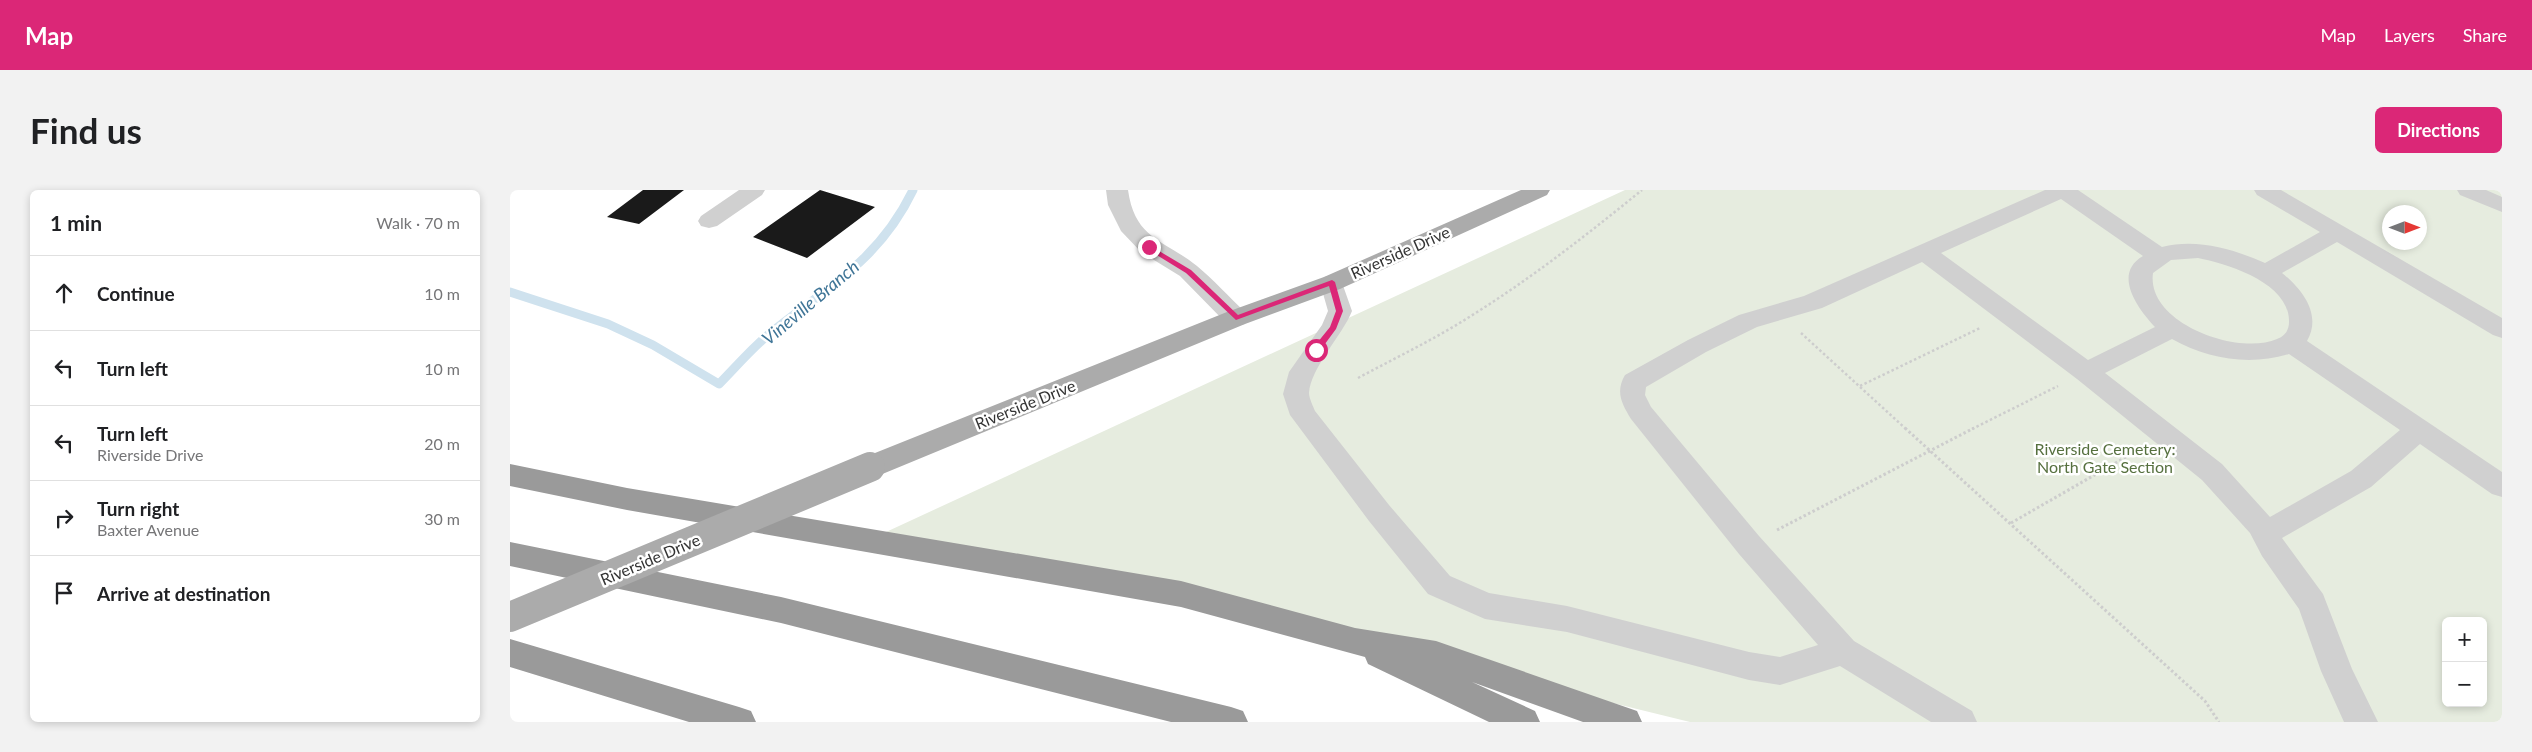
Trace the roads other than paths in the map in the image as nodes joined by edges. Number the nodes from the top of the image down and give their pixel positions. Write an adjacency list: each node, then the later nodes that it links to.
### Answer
1 (754, 190): 8 (street)
2 (1117, 190): 14 (street)
3 (1539, 190): 13 (main road, Riverside Drive)
4 (2063, 190): 10 (street); 11 (street)
5 (2265, 190): 9 (street)
6 (2468, 190): 7 (street)
7 (2502, 205)
8 (709, 222)
9 (2336, 233): 12 (street); 16 (street)
10 (1924, 252): 18 (street); 26 (street)
11 (2159, 256): 12 (street); 15 (street)
12 (2265, 273): 17 (street)
13 (1332, 282): 14 (main road, Riverside Drive); 26 (street)
14 (1236, 318): 24 (main road, Riverside Drive, bridge)
15 (2173, 328): 17 (street); 18 (street)
16 (2502, 329)
17 (2292, 343): 19 (street)
18 (2086, 372): 22 (street)
19 (2419, 429): 21 (street); 22 (street)
20 (510, 475): 25 (highway)
21 (2502, 486)
22 (2265, 534): 33 (street)
23 (510, 554): 29 (highway)
24 (510, 617)
25 (1355, 642): 30 (highway); 31 (highway)
26 (1843, 651): 32 (street)
27 (510, 653): 28 (highway)
28 (739, 722)
29 (1231, 722)
30 (1523, 722)
31 (1625, 722)
32 (1960, 722)
33 (2361, 722)

